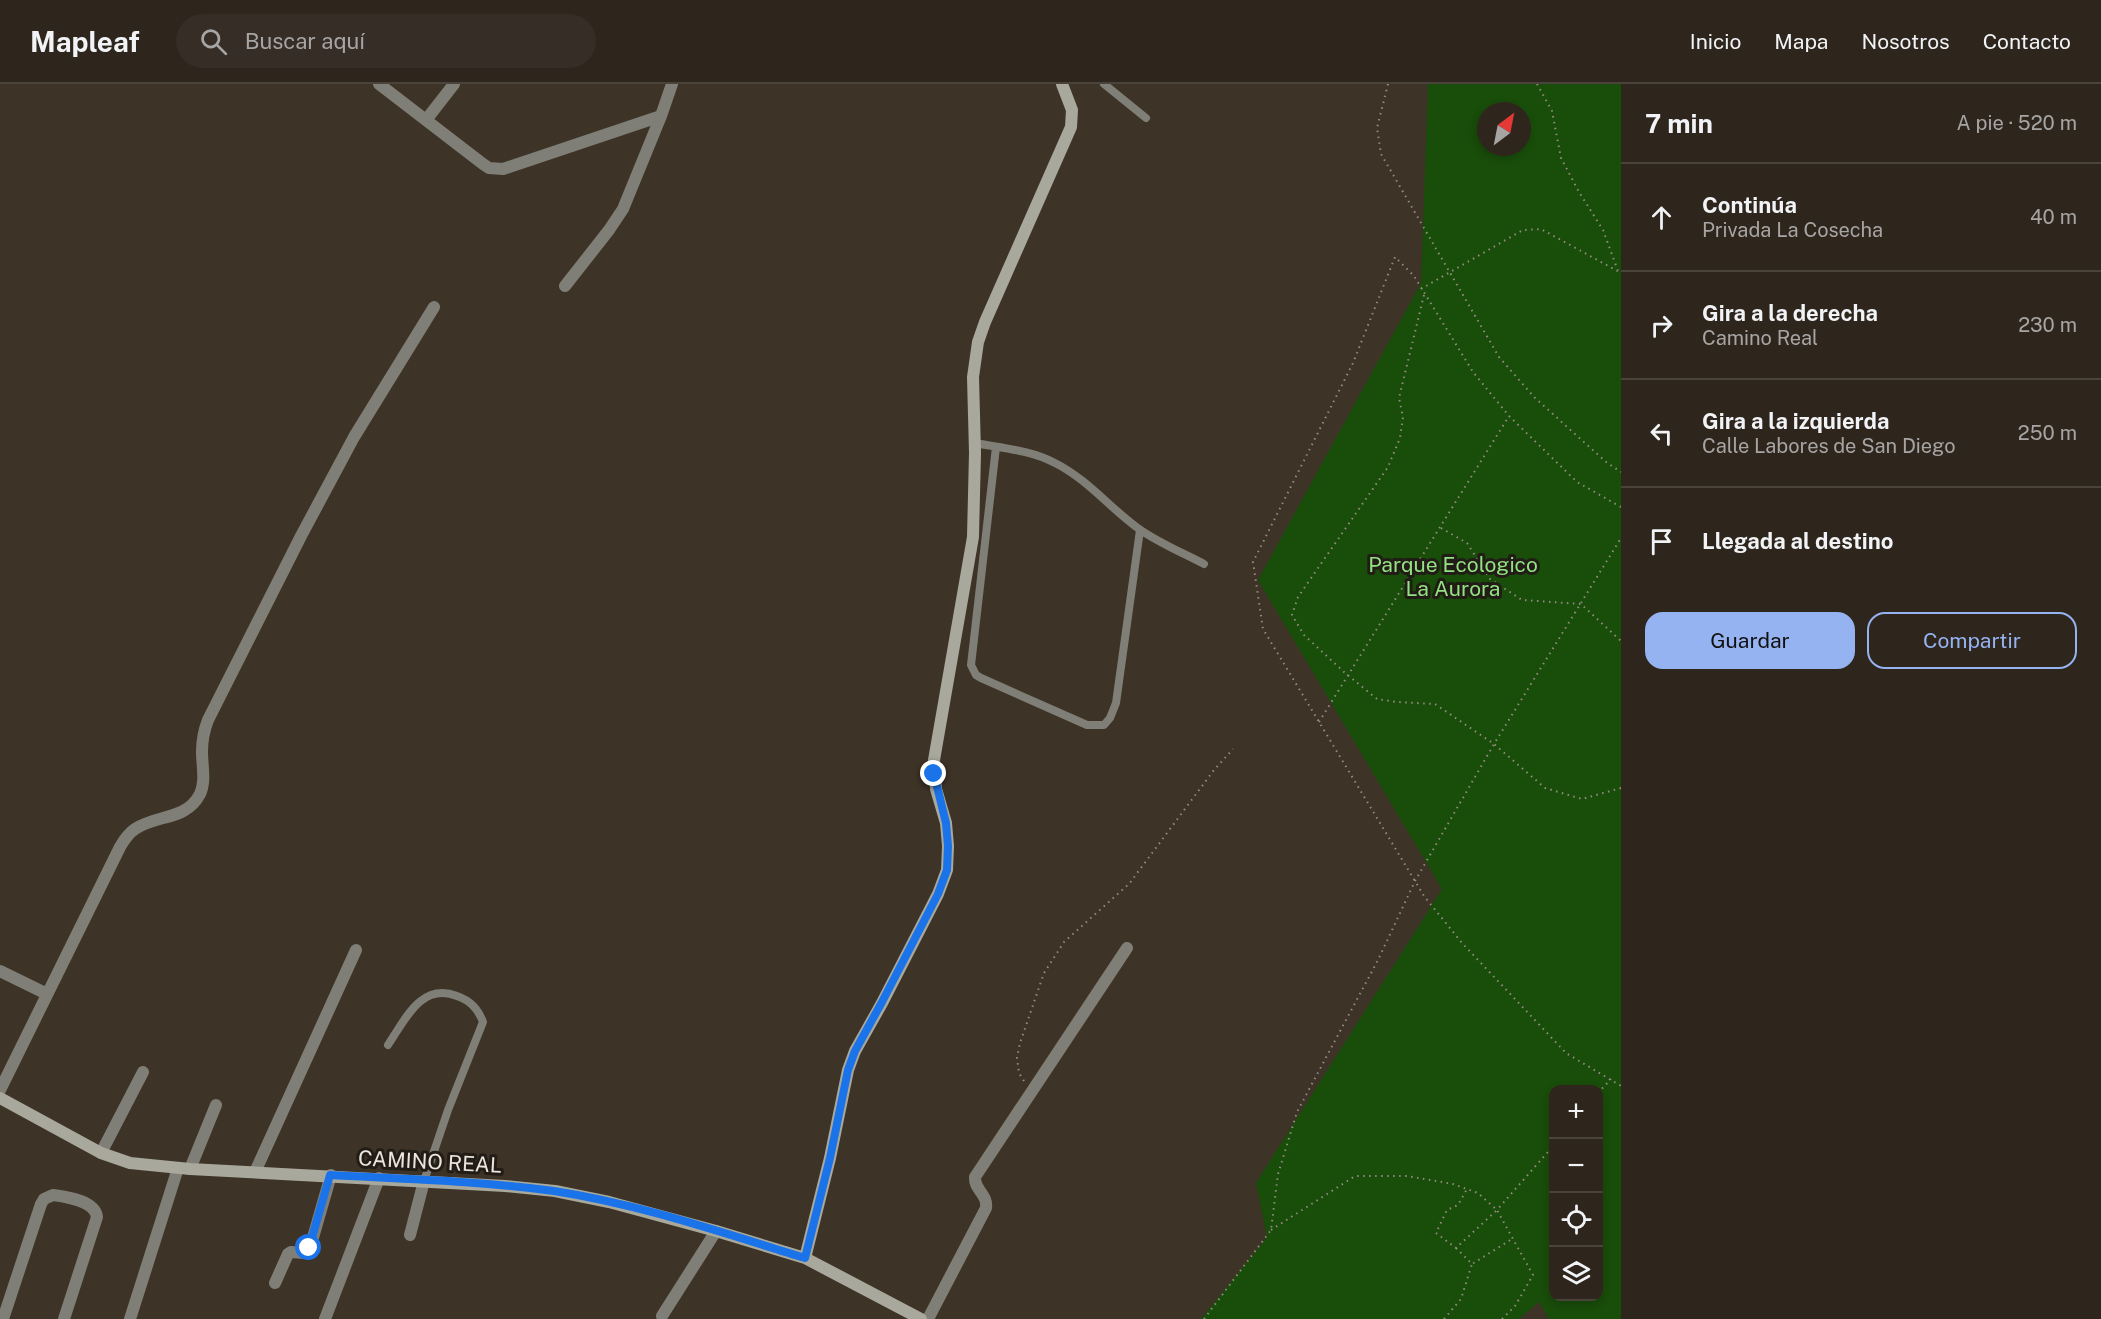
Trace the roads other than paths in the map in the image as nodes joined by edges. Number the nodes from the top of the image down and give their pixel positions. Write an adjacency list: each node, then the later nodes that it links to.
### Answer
1 (379, 84): 8 (street)
2 (454, 84): 8 (street)
3 (672, 84): 6 (street)
4 (1062, 84): 11 (street)
5 (1104, 84): 7 (lane)
6 (662, 116): 8 (street); 9 (street)
7 (1146, 118)
8 (426, 120)
9 (565, 286)
10 (434, 307): 18 (street)
11 (975, 443): 12 (lane); 32 (street)
12 (996, 447): 13 (lane); 13 (lane)
13 (1140, 530): 14 (lane)
14 (1204, 564)
15 (1127, 948): 40 (street)
16 (356, 950): 26 (street)
17 (0, 971): 18 (street)
18 (46, 994): 21 (street)
19 (388, 1045): 29 (lane)
20 (143, 1072): 24 (street)
21 (0, 1090)
22 (0, 1098): 24 (street, CAMINO REAL)
23 (216, 1106): 25 (street)
24 (100, 1153): 25 (street, CAMINO REAL)
25 (184, 1169): 26 (street, CAMINO REAL); 37 (street)
26 (255, 1172): 27 (street, CAMINO REAL)
27 (330, 1175): 28 (street, CAMINO REAL); 33 (street)
28 (379, 1178): 29 (street, CAMINO REAL); 38 (street)
29 (424, 1181): 30 (street, CAMINO REAL); 31 (street)
30 (716, 1231): 32 (street, CAMINO REAL); 34 (street)
31 (410, 1235)
32 (805, 1258): 39 (street, CAMINO REAL)
33 (275, 1283)
34 (662, 1316)
35 (3, 1319): 36 (street)
36 (64, 1319)
37 (130, 1319)
38 (325, 1319)
39 (921, 1319)
40 (928, 1319)

